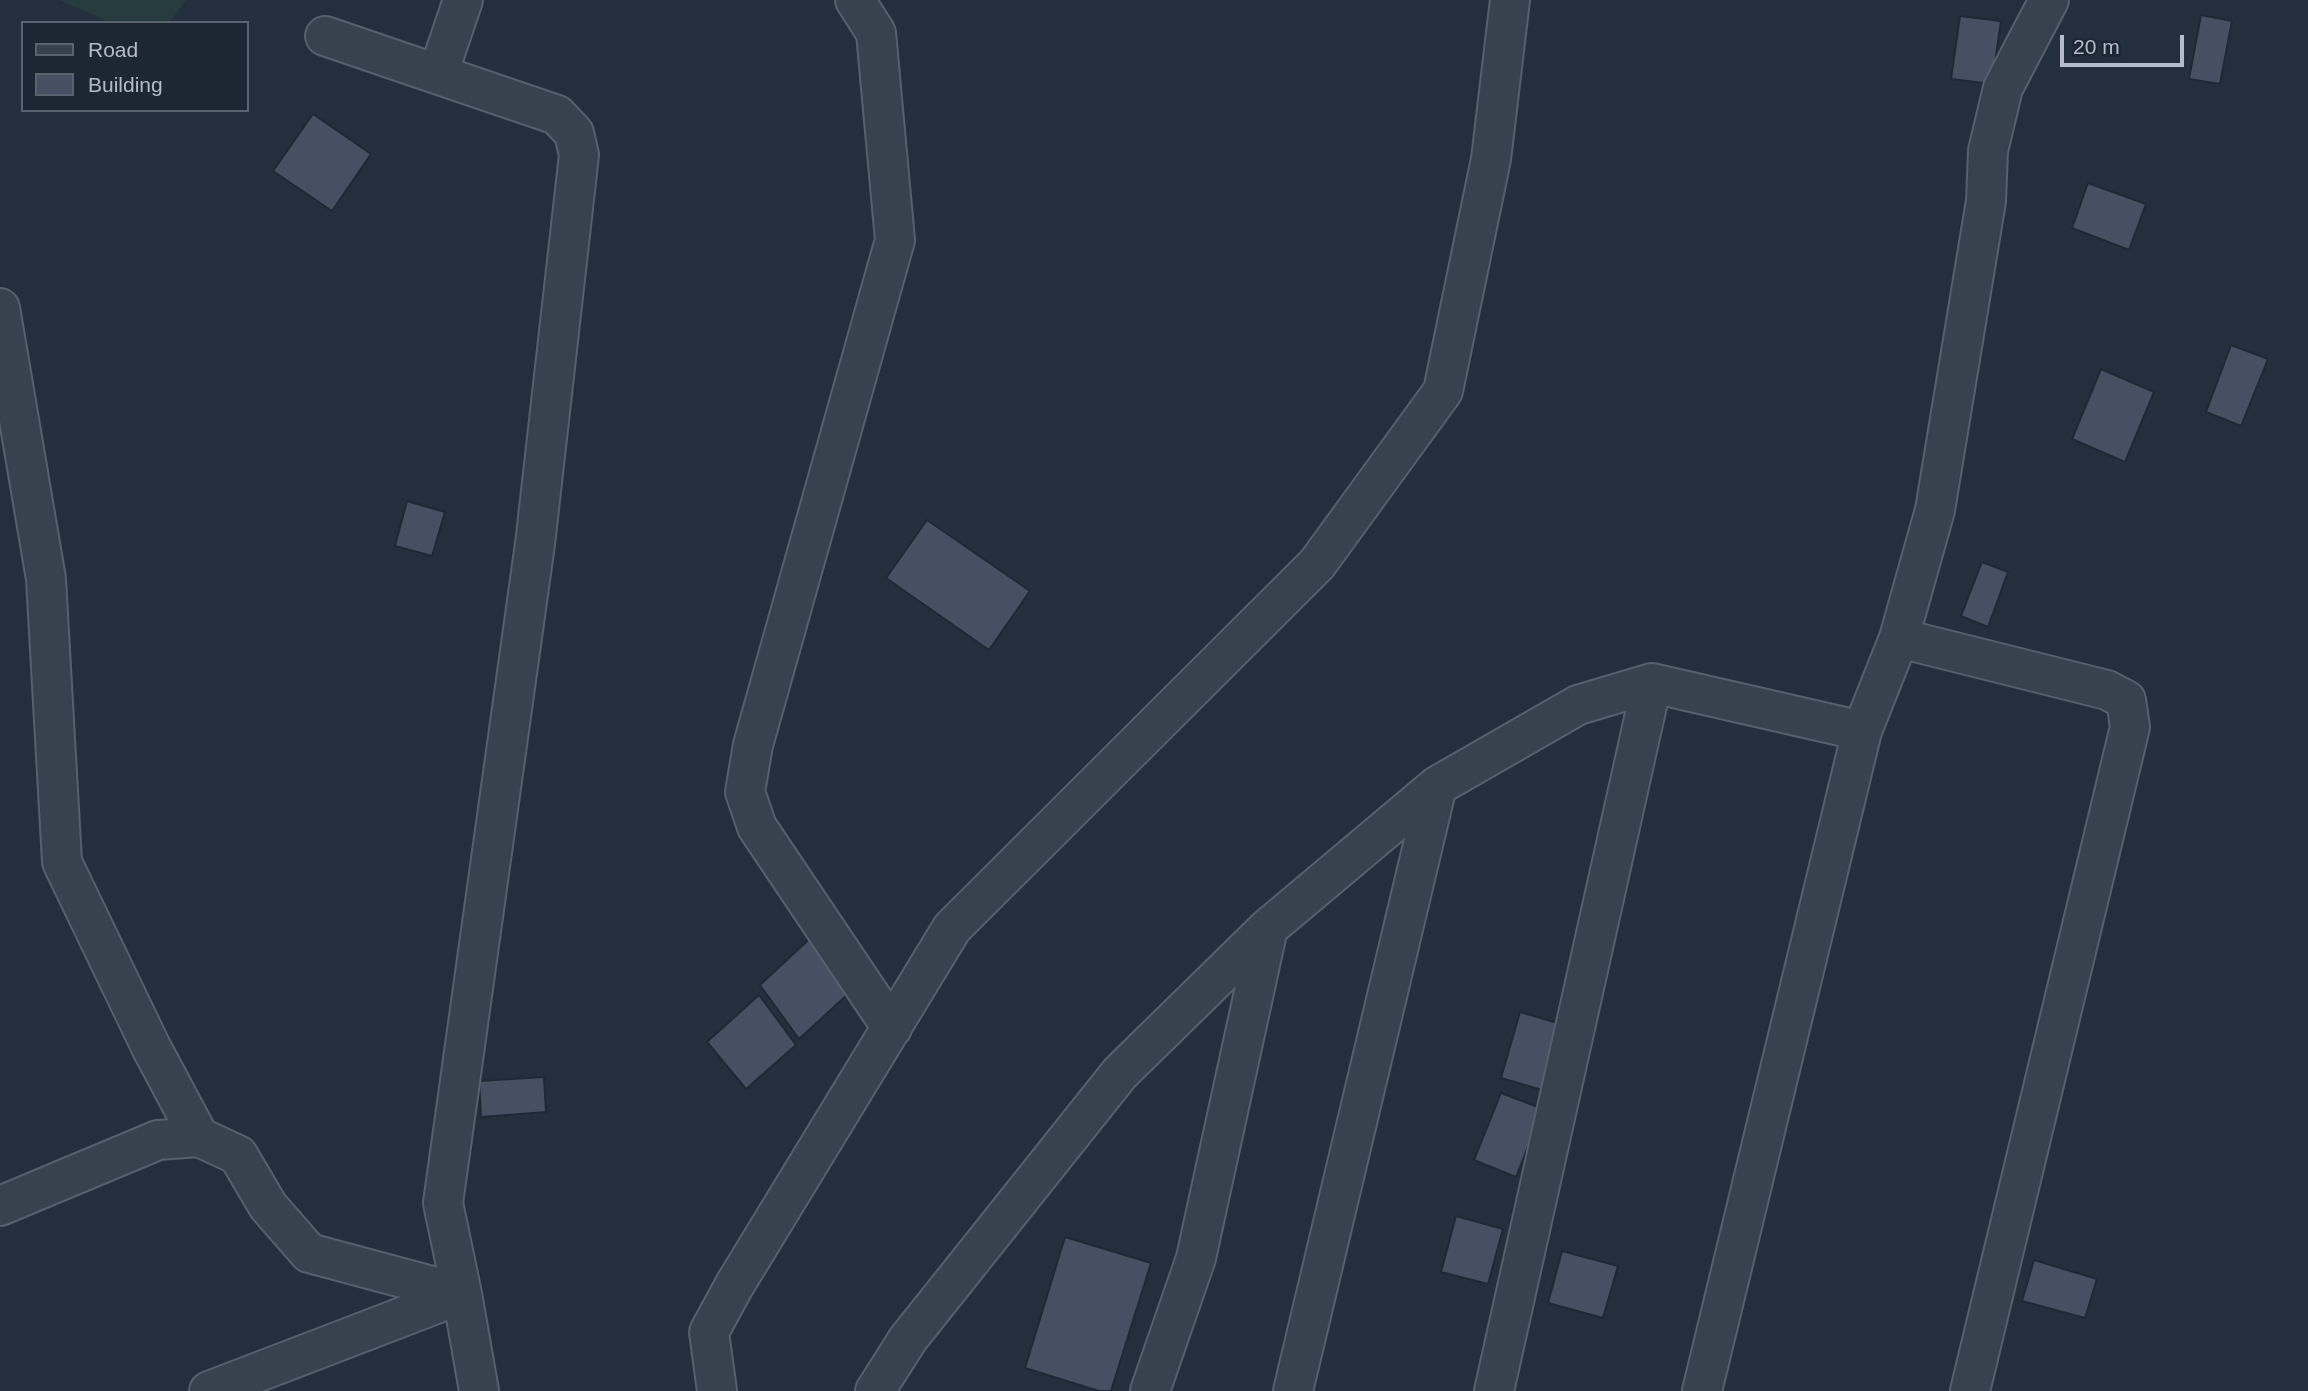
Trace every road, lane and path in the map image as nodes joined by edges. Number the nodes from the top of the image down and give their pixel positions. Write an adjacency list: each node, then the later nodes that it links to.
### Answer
1 (463, 0): 6 (street)
2 (855, 0): 13 (street)
3 (1510, 0): 13 (street)
4 (2049, 0): 8 (street)
5 (325, 36): 6 (street)
6 (438, 74): 16 (street)
7 (0, 309): 14 (street)
8 (1899, 638): 10 (street); 25 (street)
9 (1652, 683): 10 (street); 11 (street); 23 (street)
10 (1862, 731): 24 (street)
11 (1437, 786): 12 (street); 22 (street)
12 (1268, 928): 20 (street); 21 (street)
13 (892, 1028): 19 (street)
14 (199, 1137): 15 (street); 16 (street)
15 (0, 1206)
16 (462, 1294): 17 (street); 18 (street)
17 (209, 1391)
18 (479, 1391)
19 (717, 1391)
20 (875, 1391)
21 (1150, 1391)
22 (1293, 1391)
23 (1494, 1391)
24 (1702, 1391)
25 (1970, 1391)

